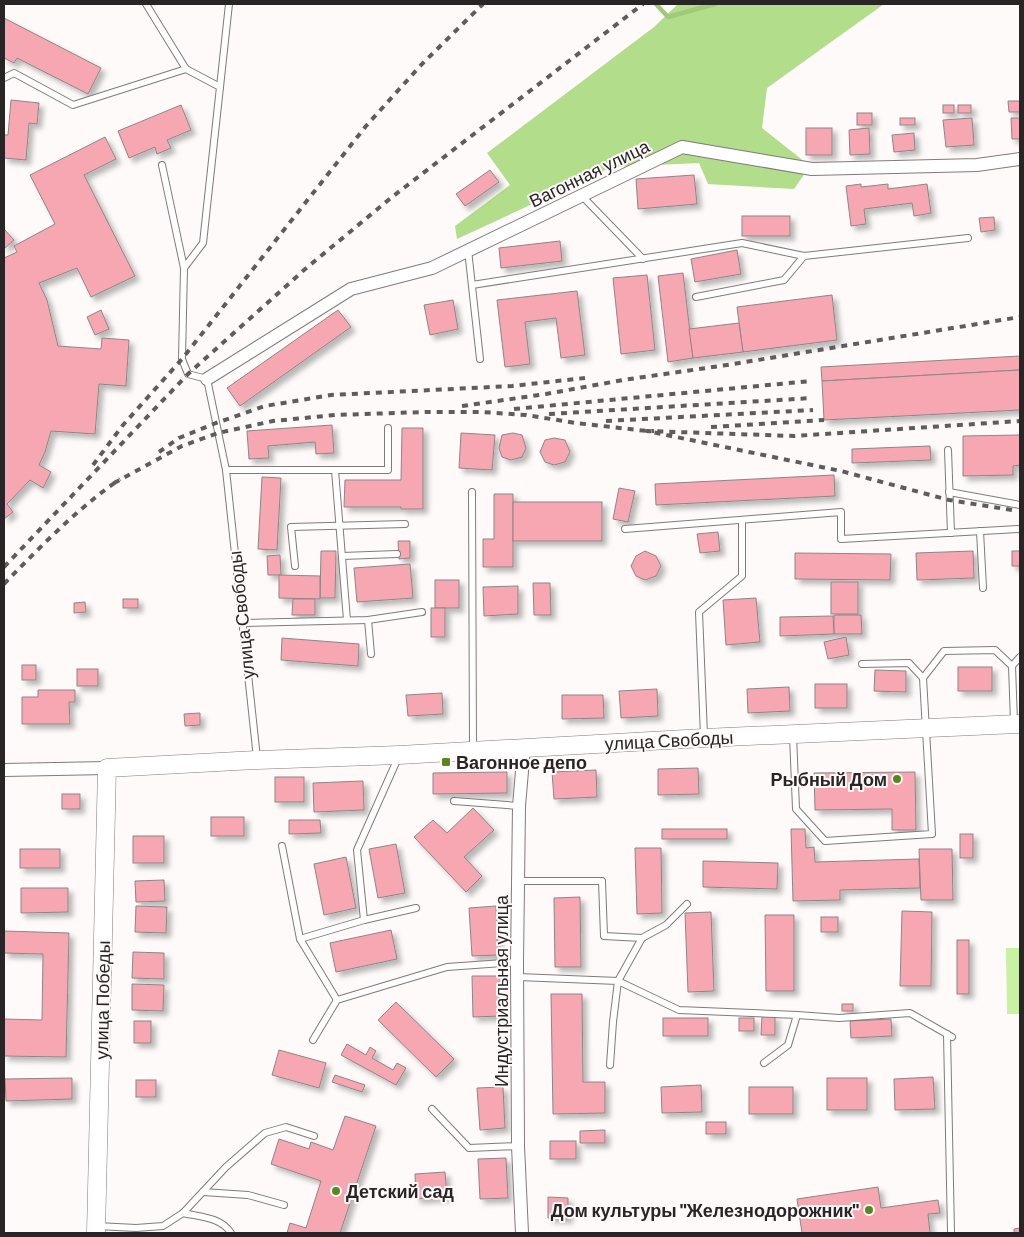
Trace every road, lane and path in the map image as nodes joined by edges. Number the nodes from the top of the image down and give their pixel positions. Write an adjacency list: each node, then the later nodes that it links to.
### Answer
1 (146, 4): 3 (lane)
2 (229, 4): 5 (lane)
3 (186, 68): 4 (lane); 5 (lane)
4 (4, 78)
5 (220, 87): 13 (lane)
6 (1020, 159): 8 (street, Вагонная улица)
7 (162, 164): 13 (lane)
8 (582, 196): 10 (street, Вагонная улица); 12 (lane)
9 (968, 238): 11 (lane)
10 (468, 250): 14 (lane); 17 (street, Вагонная улица)
11 (804, 256): 12 (lane); 15 (lane)
12 (643, 259): 14 (lane)
13 (184, 268): 17 (lane)
14 (472, 285): 16 (lane)
15 (696, 297)
16 (480, 359)
17 (207, 379): 20 (lane, улица Свободы)
18 (388, 428): 21 (lane)
19 (948, 450): 23 (lane)
20 (226, 470): 21 (lane); 39 (lane, улица Свободы)
21 (335, 470): 27 (lane)
22 (472, 492): 50 (lane)
23 (949, 492): 24 (lane); 31 (lane)
24 (1020, 505)
25 (742, 520): 28 (lane); 31 (lane); 48 (lane)
26 (405, 524): 27 (lane)
27 (340, 525): 33 (lane); 34 (lane)
28 (625, 529)
29 (1020, 529): 30 (lane)
30 (980, 531): 31 (lane); 35 (lane)
31 (951, 533)
32 (397, 554): 33 (lane)
33 (342, 556): 37 (lane)
34 (295, 566)
35 (983, 588)
36 (422, 612): 38 (lane)
37 (347, 620): 38 (lane); 39 (lane)
38 (368, 620): 40 (lane)
39 (242, 623): 52 (lane, улица Свободы)
40 (371, 654)
41 (1020, 657): 43 (lane)
42 (862, 664): 44 (lane)
43 (1012, 666): 44 (lane); 45 (lane)
44 (923, 678): 46 (lane)
45 (1017, 724): 46 (street, улица Свободы)
46 (926, 728): 47 (street, улица Свободы); 47 (lane)
47 (793, 734): 48 (street, улица Свободы)
48 (704, 738): 49 (street, улица Свободы)
49 (524, 748): 50 (street, улица Свободы); 56 (street, Индустриальная улица)
50 (473, 750): 51 (street, улица Свободы)
51 (399, 754): 52 (street, улица Свободы); 61 (lane)
52 (258, 760): 53 (street, улица Свободы)
53 (107, 768): 54 (street, улица Свободы); 78 (street, улица Победы)
54 (4, 770)
55 (454, 800): 56 (lane)
56 (520, 806): 58 (street, Индустриальная улица)
57 (282, 846): 63 (lane)
58 (519, 881): 62 (lane); 64 (street, Индустриальная улица)
59 (687, 904): 62 (lane)
60 (416, 908): 61 (lane)
61 (364, 920): 63 (lane)
62 (642, 938): 66 (lane)
63 (300, 939): 67 (lane)
64 (518, 962): 65 (street, Индустриальная улица); 67 (lane)
65 (518, 976): 66 (lane); 74 (street, Индустриальная улица)
66 (618, 982): 68 (lane); 71 (lane)
67 (338, 1000): 69 (lane)
68 (797, 1015): 70 (lane); 81 (lane)
69 (313, 1040)
70 (764, 1063)
71 (610, 1065)
72 (432, 1110): 74 (lane)
73 (314, 1136): 75 (lane)
74 (518, 1146): 80 (street, Индустриальная улица)
75 (203, 1192): 76 (lane); 77 (lane)
76 (284, 1205)
77 (183, 1213): 78 (lane); 79 (lane)
78 (96, 1230)
79 (231, 1233)
80 (522, 1233)
81 (951, 1233)

